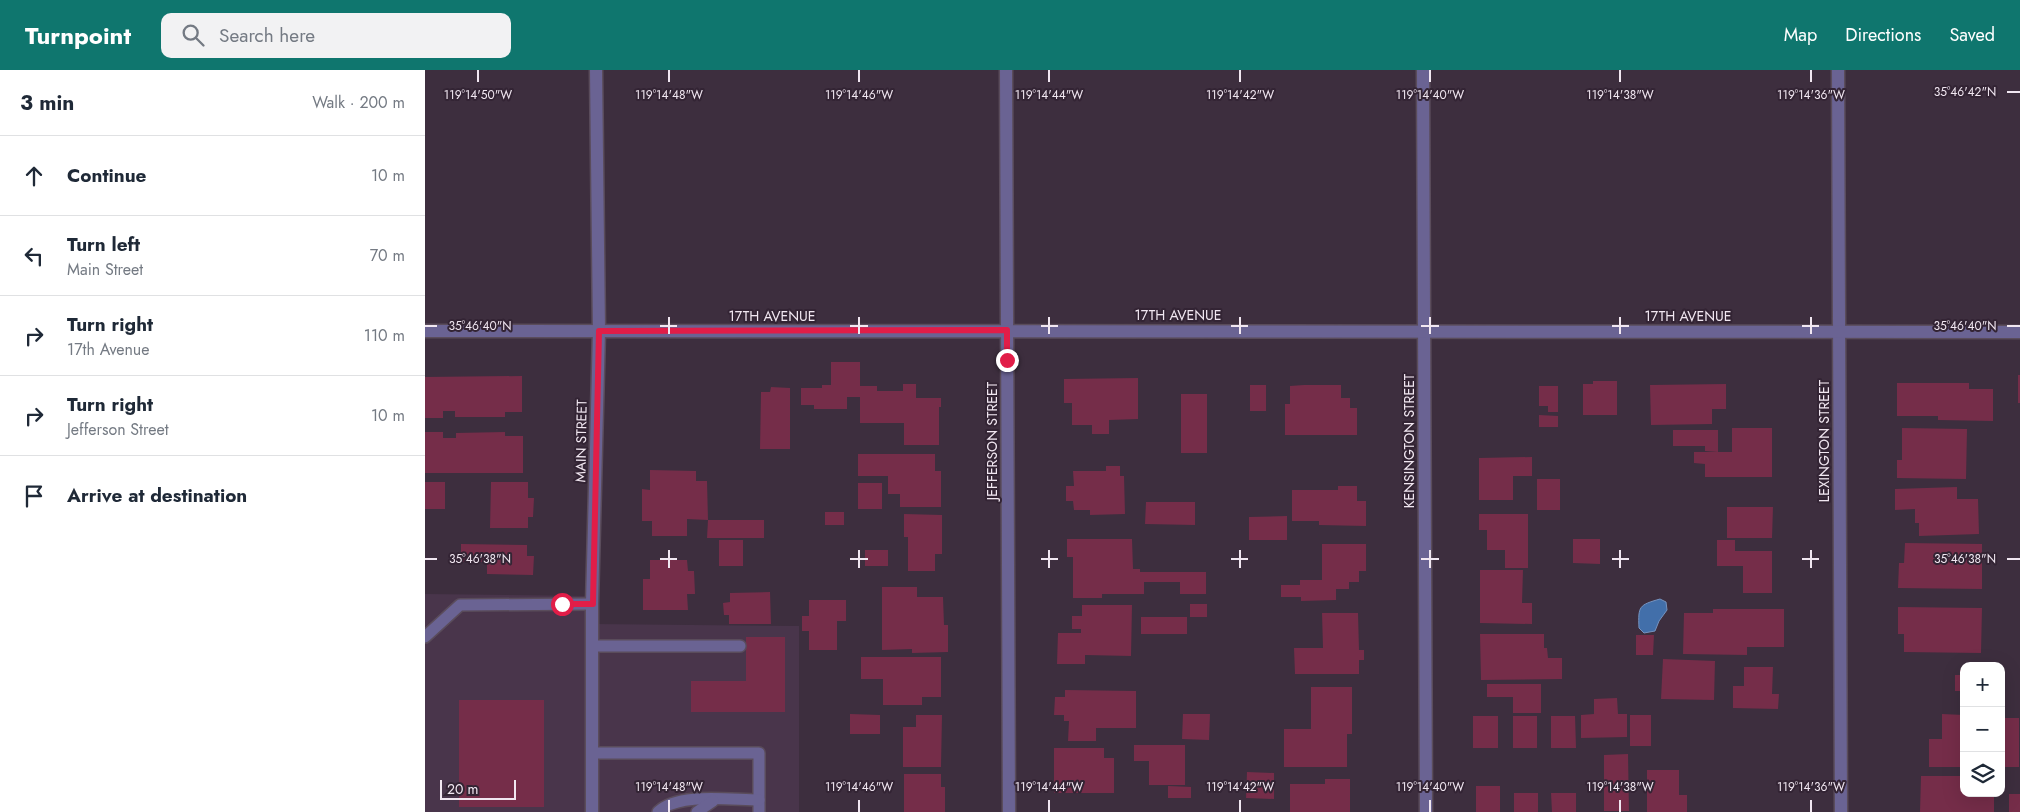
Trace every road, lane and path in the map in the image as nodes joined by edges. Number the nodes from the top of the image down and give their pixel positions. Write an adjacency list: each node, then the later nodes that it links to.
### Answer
1 (596, 70): 7 (street, MAIN STREET)
2 (1006, 70): 5 (street, JEFFERSON STREET)
3 (1423, 70): 8 (street, KENSINGTON STREET)
4 (1838, 70): 9 (street, LEXINGTON STREET)
5 (1007, 330): 7 (street, 17TH AVENUE); 8 (street, 17TH AVENUE); 21 (street, JEFFERSON STREET)
6 (425, 331): 7 (street, 17TH AVENUE)
7 (599, 331): 11 (street, MAIN STREET)
8 (1423, 331): 9 (street, 17TH AVENUE); 22 (street, KENSINGTON STREET)
9 (1839, 332): 10 (street, 17TH AVENUE); 23 (street, LEXINGTON STREET)
10 (2020, 332)
11 (593, 604): 12 (lane); 13 (street, MAIN STREET)
12 (425, 637)
13 (592, 646): 14 (lane); 15 (street, MAIN STREET)
14 (741, 646)
15 (592, 753): 17 (lane); 18 (street, MAIN STREET)
16 (717, 800): 17 (lane); 19 (lane); 20 (lane)
17 (759, 806)
18 (592, 812)
19 (658, 812)
20 (697, 812)
21 (1009, 812)
22 (1426, 812)
23 (1841, 812)

